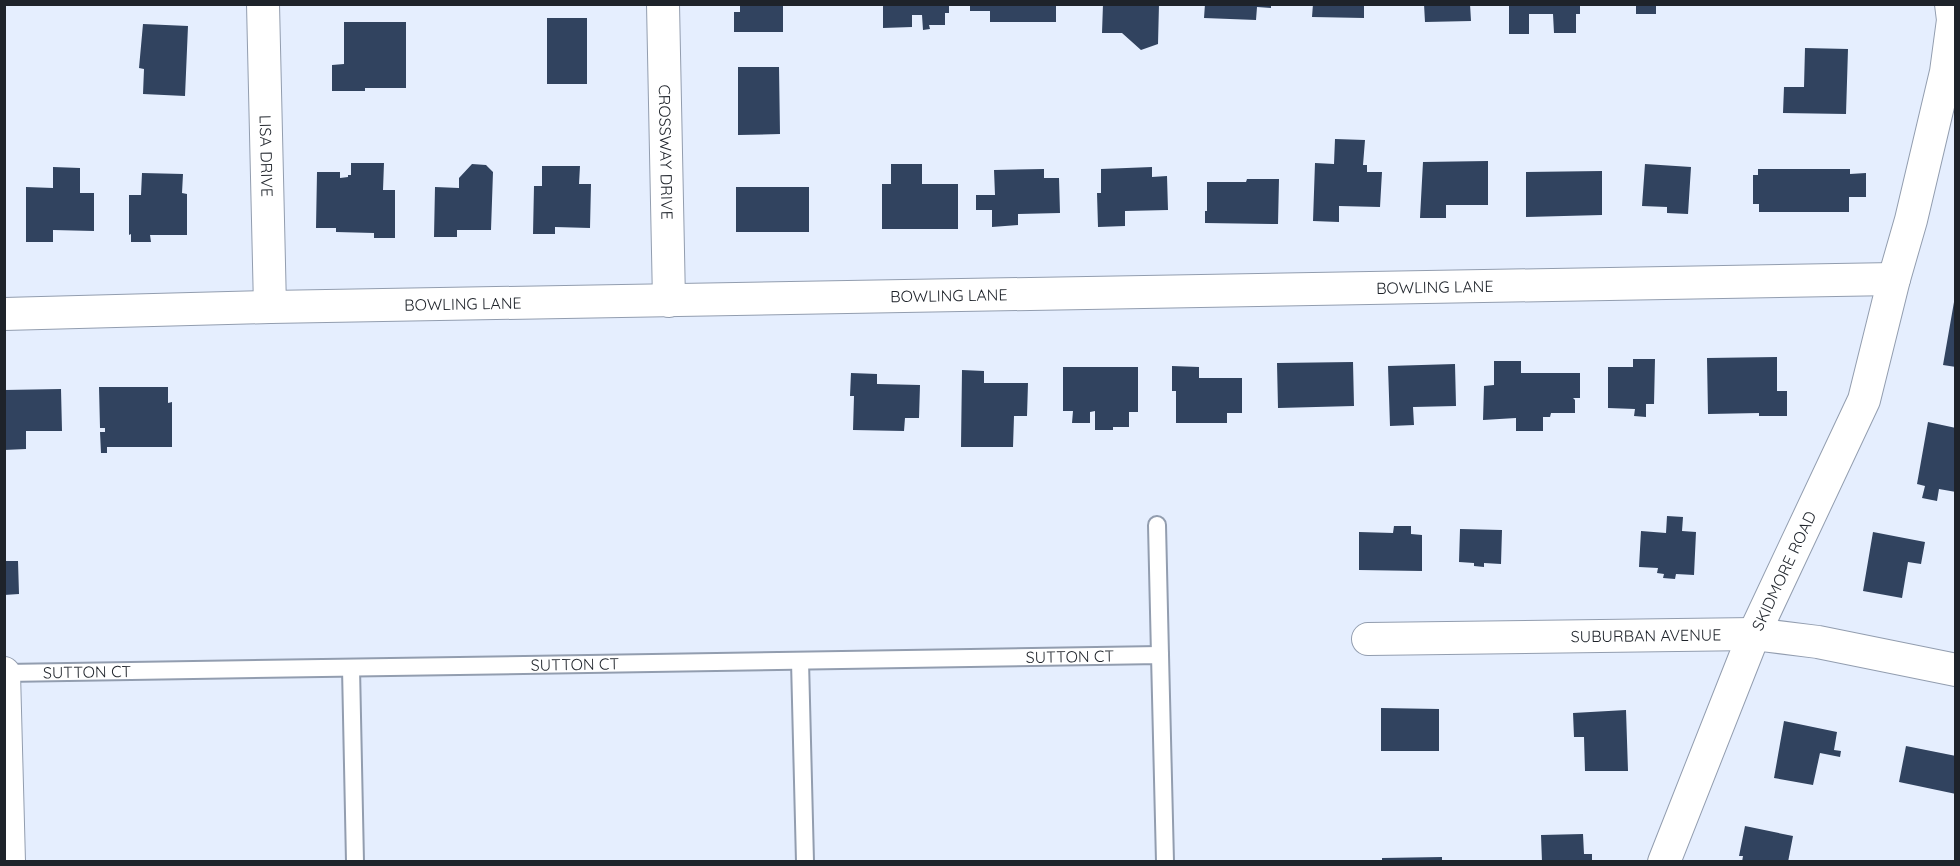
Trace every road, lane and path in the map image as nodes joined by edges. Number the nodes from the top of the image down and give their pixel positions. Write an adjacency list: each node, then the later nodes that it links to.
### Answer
1 (263, 4): 7 (street, LISA DRIVE)
2 (663, 4): 6 (street, CROSSWAY DRIVE)
3 (1951, 4): 4 (street, SKIDMORE ROAD)
4 (1951, 72): 5 (street, SKIDMORE ROAD)
5 (1894, 279): 6 (street, BOWLING LANE); 10 (street, SKIDMORE ROAD)
6 (669, 301): 7 (street, BOWLING LANE)
7 (270, 307): 8 (street, BOWLING LANE)
8 (4, 314)
9 (1157, 525): 12 (lane)
10 (1754, 634): 11 (street, SUBURBAN AVENUE); 15 (street, SUBURBAN AVENUE); 21 (street, SKIDMORE ROAD)
11 (1368, 639)
12 (1160, 655): 13 (lane, SUTTON CT); 20 (lane)
13 (800, 661): 14 (lane, SUTTON CT); 19 (lane)
14 (351, 668): 16 (lane, SUTTON CT); 18 (lane)
15 (1956, 670)
16 (5, 673): 17 (street)
17 (9, 861)
18 (355, 861)
19 (805, 861)
20 (1166, 861)
21 (1664, 861)

